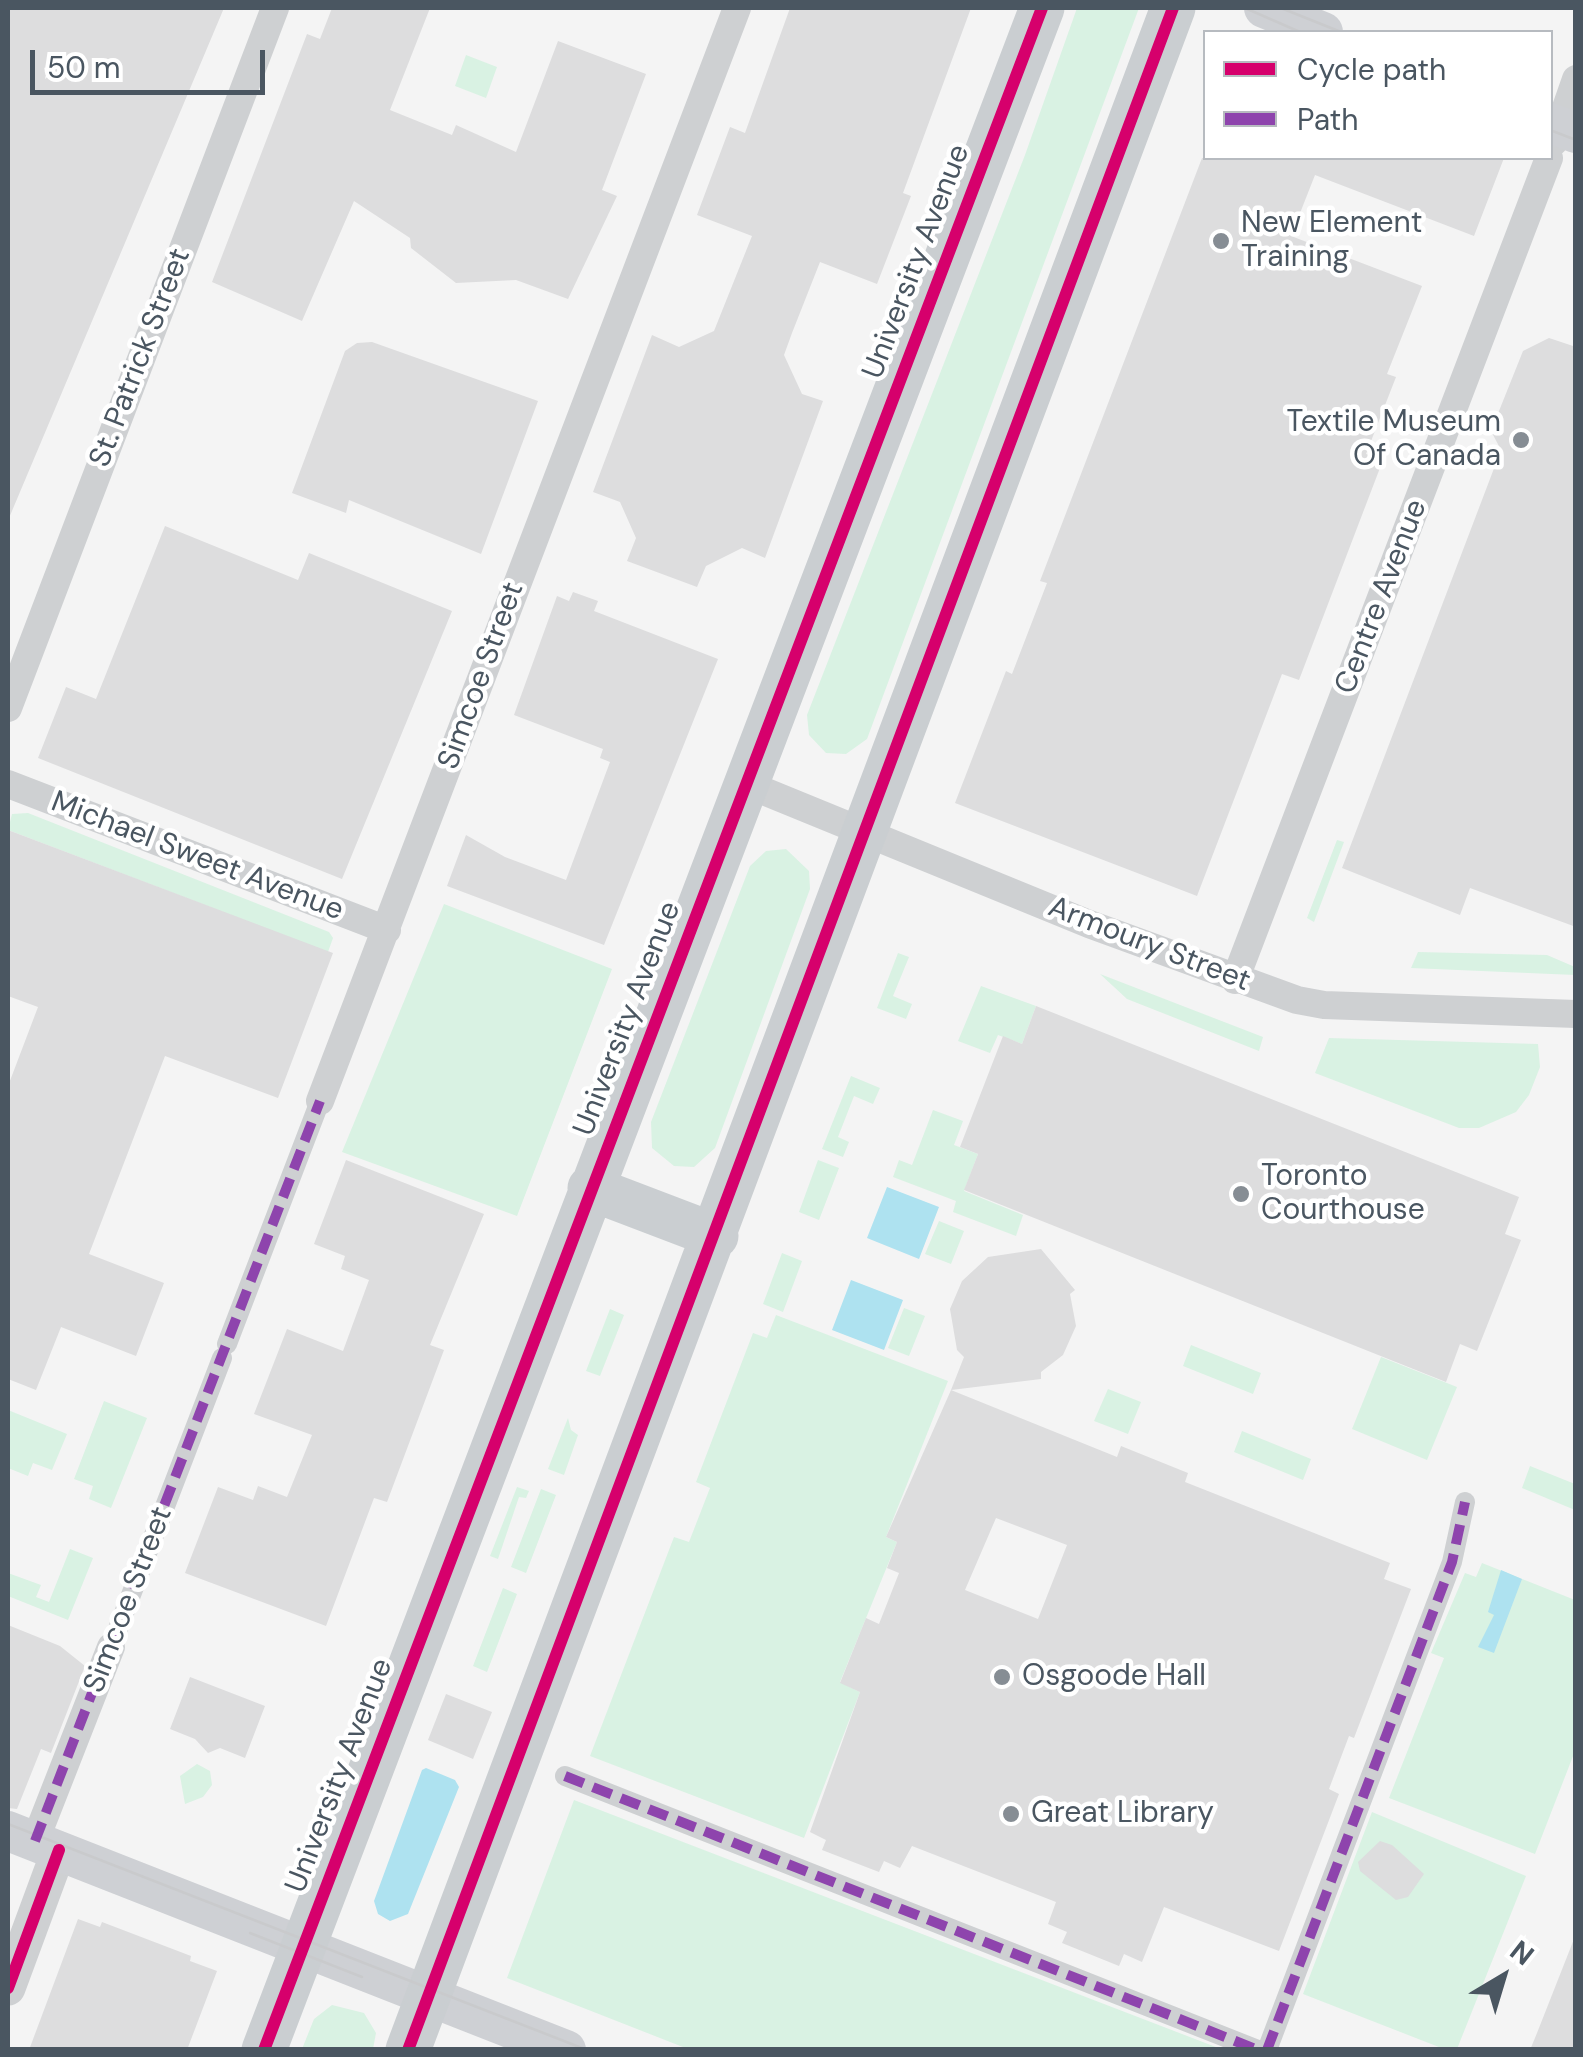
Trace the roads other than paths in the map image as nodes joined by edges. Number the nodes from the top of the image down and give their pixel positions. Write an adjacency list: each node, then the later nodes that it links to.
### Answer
1 (275, 8): 10 (street, St. Patrick Street)
2 (737, 8): 14 (street, Simcoe Street)
3 (1042, 8): 11 (main road, University Avenue)
4 (1173, 8): 13 (main road)
5 (1264, 8): 6 (main road)
6 (1318, 30)
7 (1576, 79): 8 (street, Centre Avenue)
8 (1557, 138)
9 (1549, 160): 15 (street, Centre Avenue)
10 (8, 708)
11 (744, 783): 13 (street, Armoury Street); 18 (main road, University Avenue)
12 (8, 784): 14 (street, Michael Sweet Avenue)
13 (865, 831): 15 (street, Armoury Street); 19 (main road)
14 (387, 930): 17 (street, Simcoe Street)
15 (1235, 980): 16 (street, Armoury Street)
16 (1576, 1014)
17 (320, 1101): 21 (street, Simcoe Street)
18 (590, 1188): 19 (main road); 24 (main road, University Avenue)
19 (716, 1236): 26 (main road)
20 (1465, 1502): 31 (street)
21 (111, 1646): 23 (street, Simcoe Street)
22 (565, 1776): 30 (street)
23 (34, 1841): 24 (main road); 25 (street, Simcoe Street)
24 (303, 1946): 26 (main road); 27 (main road, University Avenue)
25 (8, 1988)
26 (428, 1995): 28 (main road); 29 (main road)
27 (264, 2050)
28 (408, 2050)
29 (566, 2050)
30 (1258, 2050)
31 (1267, 2050)

